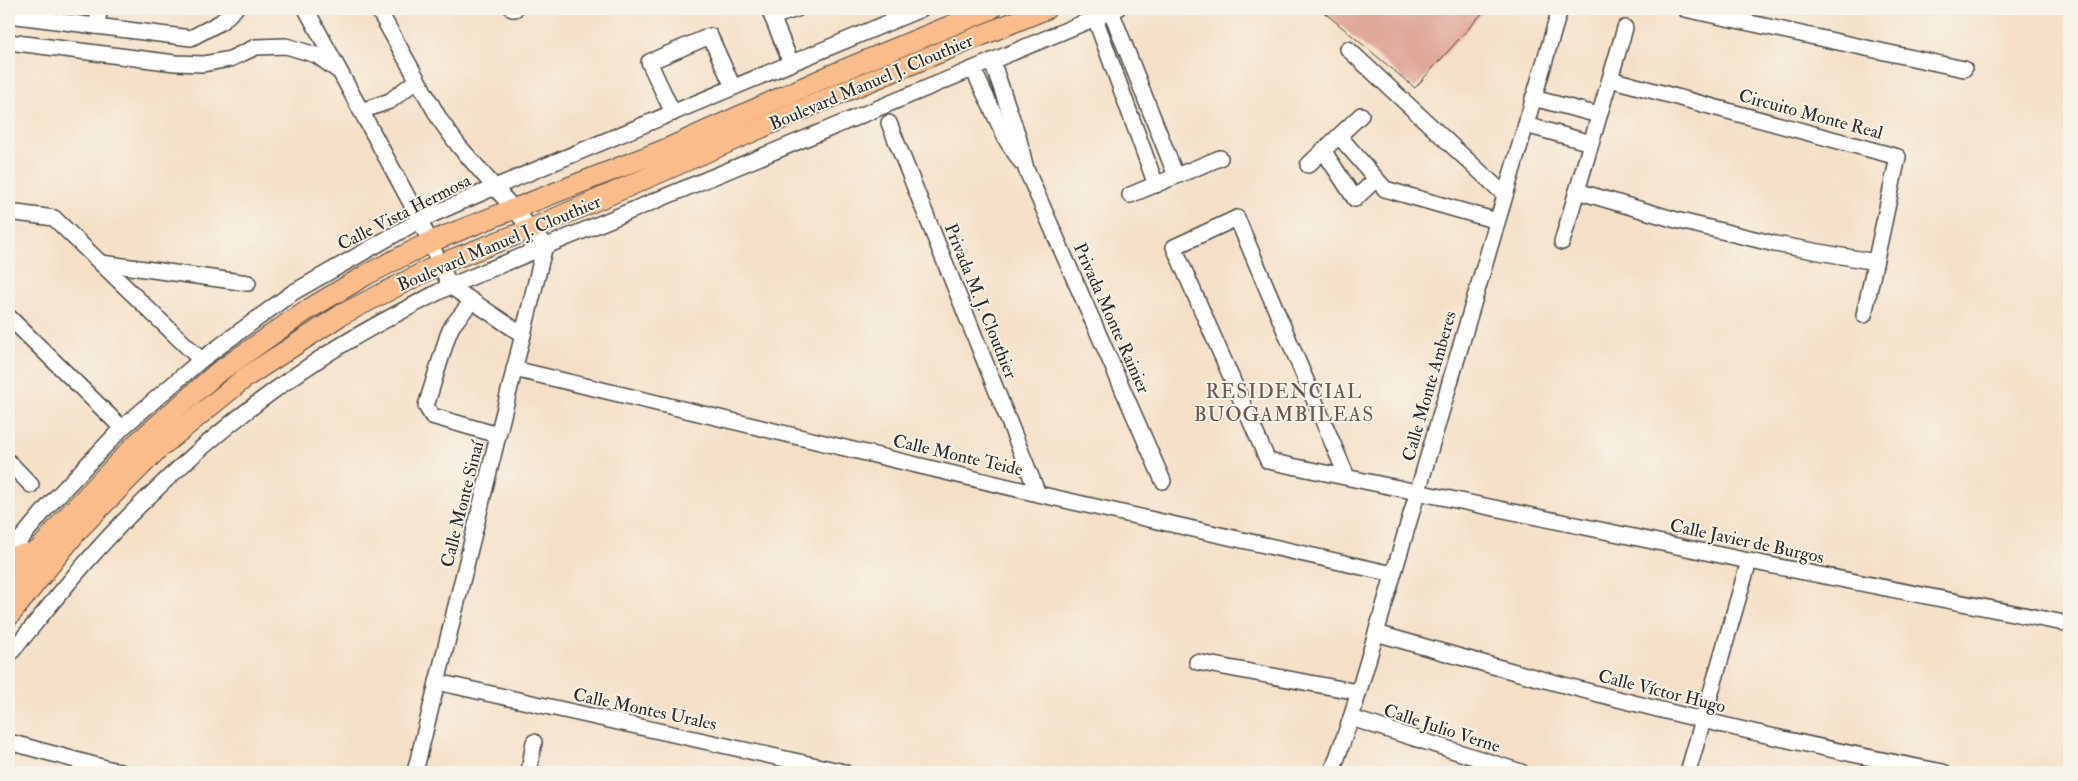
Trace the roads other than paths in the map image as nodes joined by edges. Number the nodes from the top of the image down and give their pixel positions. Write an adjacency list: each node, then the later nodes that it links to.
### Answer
1 (100, 9): 15 (street)
2 (235, 9): 15 (street)
3 (306, 9): 23 (street)
4 (378, 9): 25 (street)
5 (797, 9): 12 (street)
6 (921, 9): 20 (street, Calle Vista Hermosa)
7 (992, 9): 47 (main road, Boulevard Manuel J. Clouthier)
8 (1046, 9): 51 (main road, Boulevard Manuel J. Clouthier)
9 (1560, 9): 27 (street, Calle Monte Amberes)
10 (1685, 9): 22 (street)
11 (1114, 10): 14 (street); 40 (street)
12 (770, 13): 20 (street)
13 (9, 14): 15 (street)
14 (1095, 18): 19 (street); 42 (street)
15 (96, 26)
16 (1625, 28): 24 (street)
17 (9, 42): 23 (street)
18 (1348, 49): 46 (street)
19 (992, 61): 21 (street); 39 (street, Privada Monte Rainier)
20 (791, 63): 26 (street, Calle Vista Hermosa)
21 (973, 69): 39 (street, Privada Monte Rainier); 54 (street)
22 (1964, 69)
23 (341, 73): 28 (street)
24 (1610, 79): 31 (street); 55 (street, Circuito Monte Real)
25 (417, 80): 28 (street); 43 (street)
26 (733, 87): 29 (street, Calle Vista Hermosa); 29 (street)
27 (1533, 98): 31 (street); 33 (street, Calle Monte Amberes)
28 (361, 111): 49 (street)
29 (673, 113): 43 (street, Calle Vista Hermosa)
30 (1362, 115): 34 (street)
31 (1599, 115): 35 (street)
32 (889, 123): 73 (street, Privada M. J. Clouthier)
33 (1526, 125): 35 (street); 46 (street, Calle Monte Amberes)
34 (1339, 136): 36 (street); 41 (street)
35 (1591, 143): 44 (street)
36 (1323, 150): 38 (street); 41 (street)
37 (1220, 158): 40 (street)
38 (1308, 165)
39 (1026, 169): 70 (street, Privada Monte Rainier)
40 (1176, 176): 42 (street)
41 (1376, 179): 50 (street)
42 (1156, 185): 45 (street)
43 (495, 187): 47 (street); 49 (street, Calle Vista Hermosa)
44 (1577, 191): 53 (street); 55 (street)
45 (1130, 195)
46 (1505, 195): 50 (street, Calle Monte Amberes)
47 (514, 208): 51 (street); 52 (main road, Boulevard Manuel J. Clouthier)
48 (9, 212): 56 (street)
49 (420, 220): 52 (street); 64 (street, Calle Vista Hermosa)
50 (1497, 221): 72 (street, Calle Monte Amberes)
51 (531, 229): 54 (street); 57 (main road, Boulevard Manuel J. Clouthier)
52 (430, 242): 57 (street); 74 (main road, Boulevard Manuel J. Clouthier)
53 (1562, 242)
54 (545, 246): 59 (street); 63 (street, Calle Monte Sinaí)
55 (1875, 262): 61 (street, Circuito Monte Real)
56 (101, 264): 58 (street); 64 (street)
57 (440, 264): 59 (street); 79 (main road, Boulevard Manuel J. Clouthier)
58 (248, 283)
59 (450, 286): 60 (street); 81 (street)
60 (472, 301): 63 (street); 67 (street)
61 (1864, 315)
62 (9, 317): 66 (street)
63 (523, 335): 65 (street, Calle Monte Sinaí)
64 (201, 360): 66 (street, Calle Vista Hermosa)
65 (514, 369): 67 (street, Calle Monte Sinaí); 73 (street, Calle Monte Teide)
66 (122, 428): 75 (street, Calle Vista Hermosa)
67 (498, 435): 87 (street, Calle Monte Sinaí)
68 (9, 462): 71 (street)
69 (1347, 477): 69 (street, Calle Javier de Burgos); 72 (street, Calle Javier de Burgos)
70 (1163, 481)
71 (31, 485)
72 (1418, 492): 77 (street, Calle Javier de Burgos); 78 (street, Calle Monte Amberes)
73 (1038, 494): 78 (street, Calle Monte Teide)
74 (37, 552): 76 (main road); 80 (main road, Boulevard Manuel J. Clouthier)
75 (9, 553)
76 (9, 557)
77 (1749, 561): 83 (street, Calle Javier de Burgos); 90 (street)
78 (1393, 574): 84 (street, Calle Monte Amberes)
79 (39, 580): 81 (street); 82 (main road, Boulevard Manuel J. Clouthier)
80 (9, 586)
81 (59, 595): 85 (street)
82 (9, 616)
83 (2069, 624)
84 (1376, 633): 88 (street, Calle Monte Amberes); 90 (street, Calle Víctor Hugo)
85 (9, 654)
86 (1197, 662): 88 (street)
87 (437, 682): 94 (street, Calle Monte Sinaí); 96 (street, Calle Montes Urales)
88 (1358, 692): 89 (street, Calle Monte Amberes)
89 (1351, 718): 97 (street, Calle Monte Amberes); 98 (street, Calle Julio Verne)
90 (1703, 721): 99 (street); 100 (street, Calle Víctor Hugo)
91 (9, 742): 93 (street)
92 (534, 742): 95 (street)
93 (120, 772)
94 (415, 772)
95 (529, 772)
96 (844, 772)
97 (1332, 772)
98 (1521, 772)
99 (1688, 772)
100 (1943, 772)

